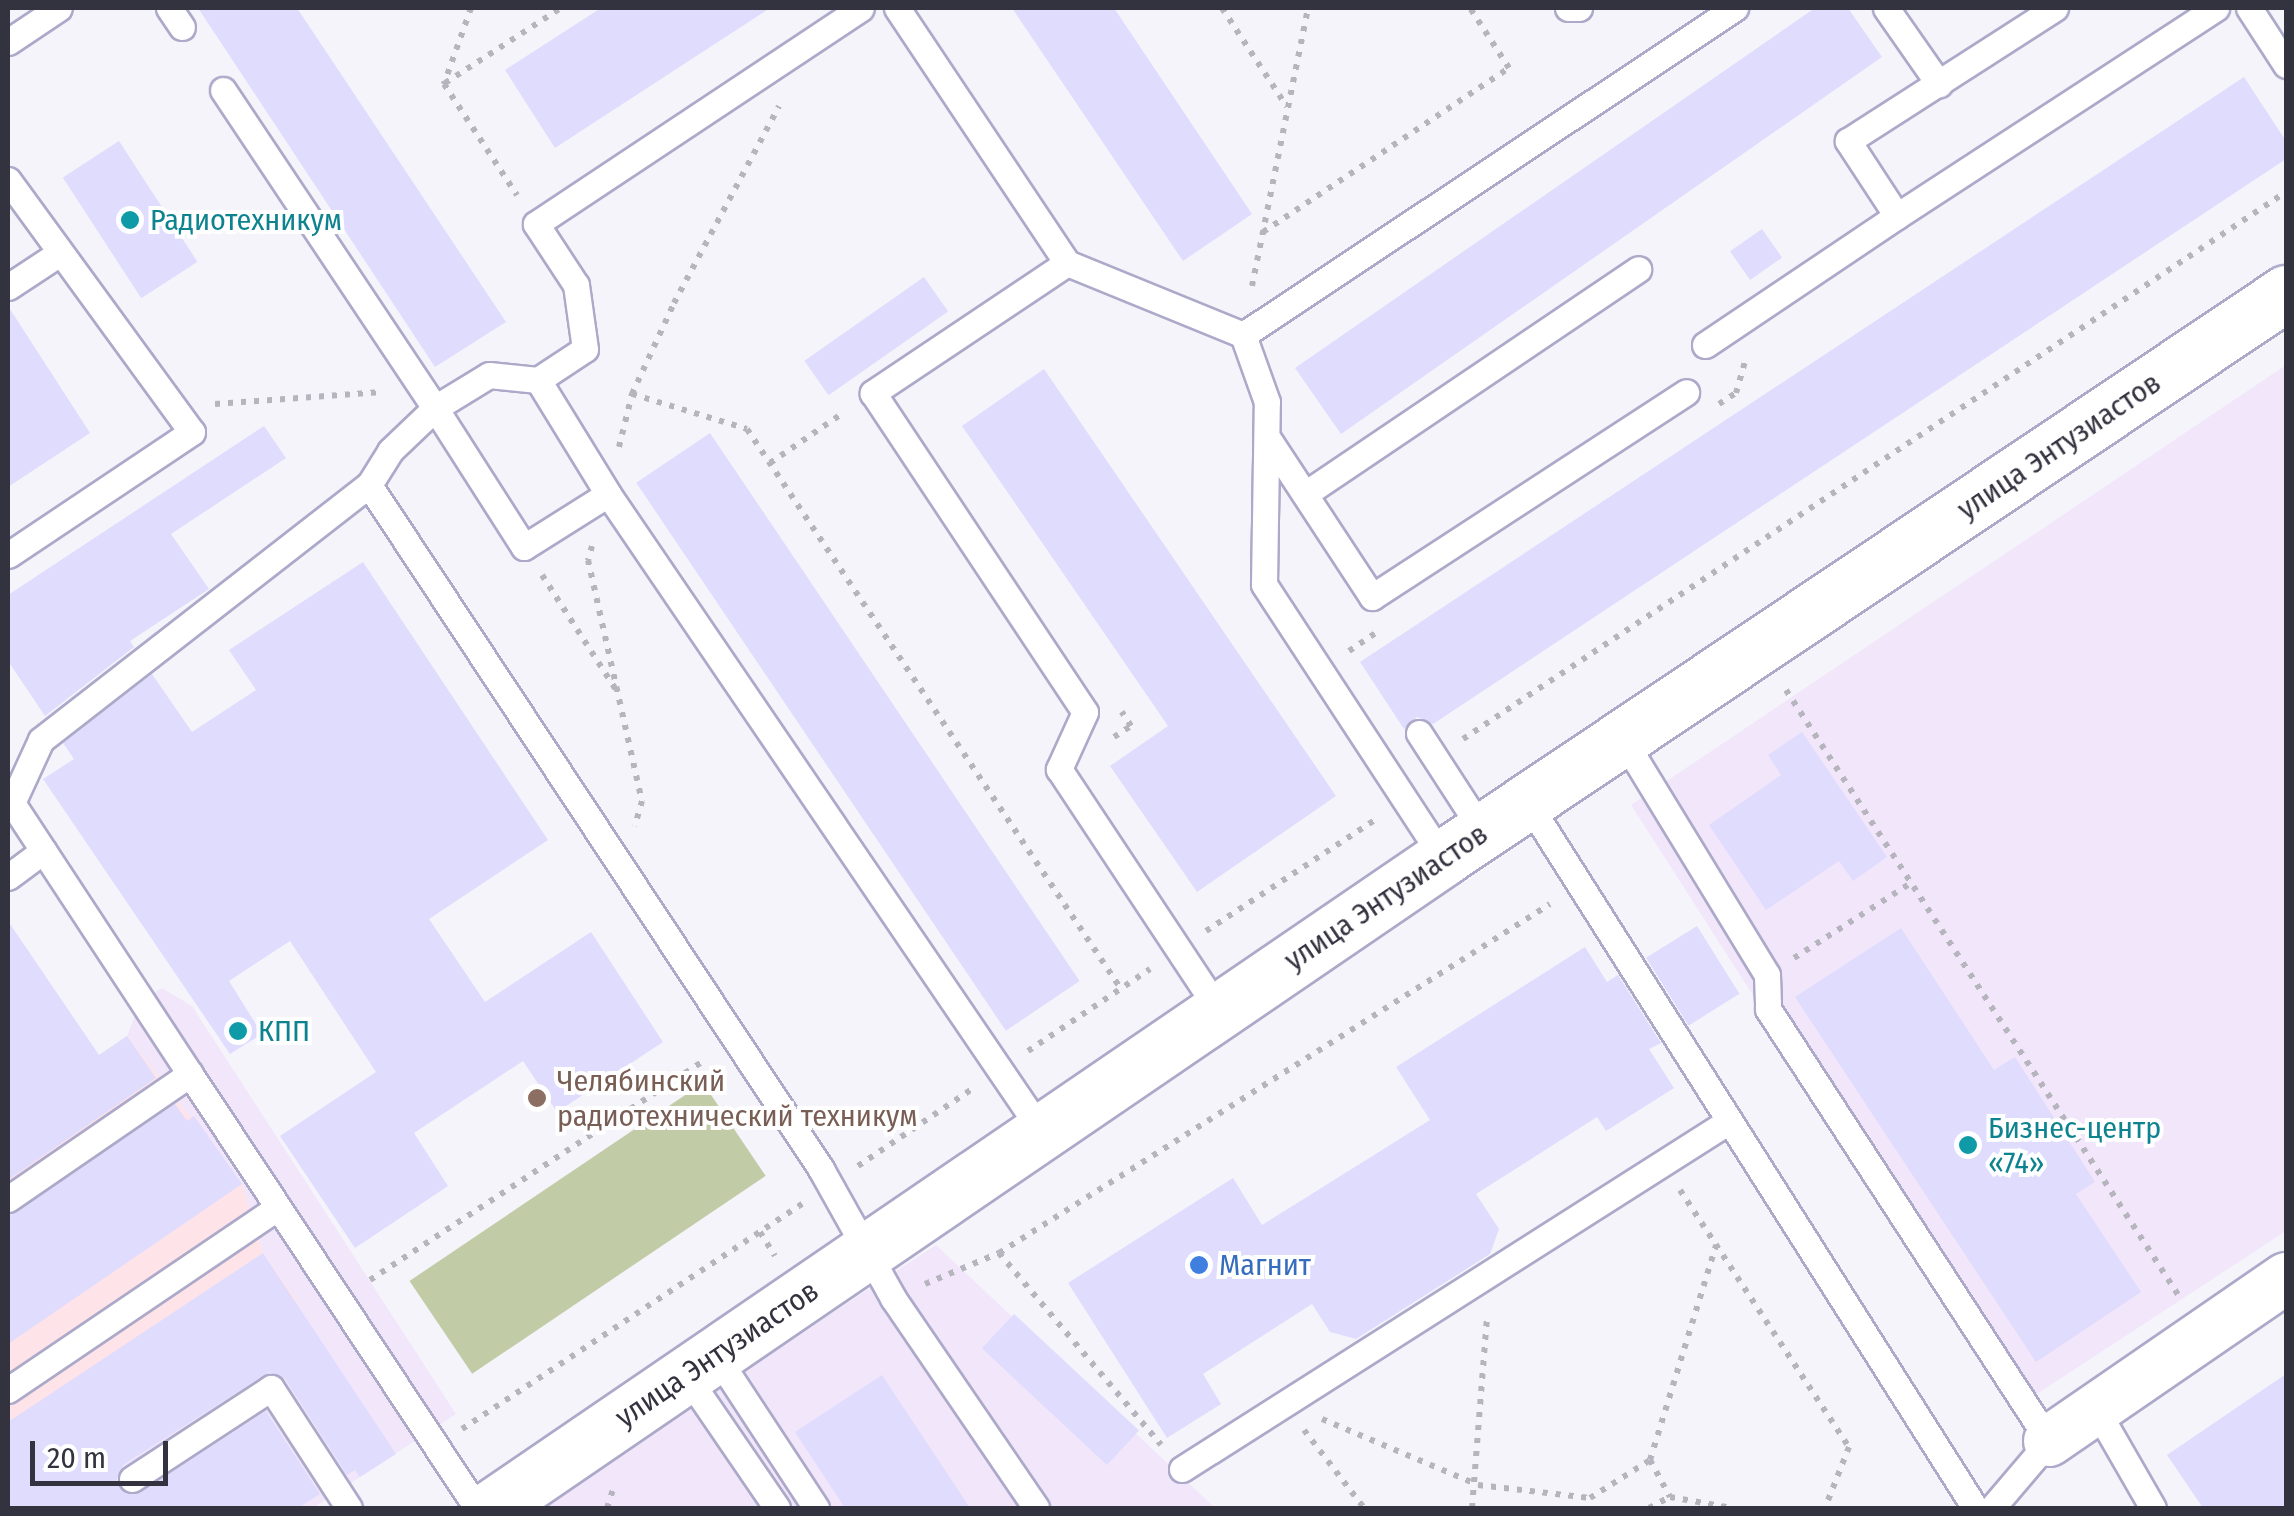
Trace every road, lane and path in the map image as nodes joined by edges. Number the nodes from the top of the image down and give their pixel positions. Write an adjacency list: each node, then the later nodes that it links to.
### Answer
1 (59, 8): 17 (lane)
2 (470, 8): 19 (path)
3 (561, 8): 19 (path)
4 (861, 8): 16 (lane)
5 (898, 8): 29 (lane)
6 (1222, 8): 22 (path)
7 (1308, 8): 22 (path)
8 (1470, 8): 27 (path)
9 (1568, 8): 10 (lane)
10 (1579, 8)
11 (1735, 8): 33 (lane)
12 (1886, 8): 20 (lane)
13 (2055, 8): 20 (lane)
14 (2216, 8): 25 (lane)
15 (2255, 10): 18 (lane)
16 (814, 39): 26 (lane); 39 (path)
17 (8, 42)
18 (2286, 65)
19 (444, 84): 26 (path)
20 (1939, 84): 25 (lane)
21 (223, 90): 40 (lane)
22 (1288, 108): 27 (path)
23 (8, 180): 28 (lane)
24 (2286, 192): 56 (path)
25 (1897, 216): 35 (lane)
26 (536, 224): 36 (lane)
27 (1263, 232): 33 (path)
28 (58, 254): 31 (lane); 41 (lane)
29 (1067, 263): 33 (lane); 38 (lane)
30 (1638, 268): 47 (lane)
31 (8, 286)
32 (2286, 293): 55 (main road, улица Энтузиастов)
33 (1243, 335): 43 (lane)
34 (1751, 344): 42 (path)
35 (1705, 345)
36 (538, 380): 40 (lane); 46 (lane)
37 (1686, 392): 47 (lane)
38 (873, 393): 44 (path); 65 (lane)
39 (632, 394): 44 (path); 46 (path)
40 (428, 399): 41 (path); 45 (lane); 48 (lane)
41 (174, 406): 49 (lane)
42 (1704, 414)
43 (1269, 440): 47 (lane); 57 (lane)
44 (770, 463): 67 (path)
45 (369, 485): 60 (lane); 61 (lane)
46 (608, 494): 48 (lane); 53 (path); 70 (lane)
47 (1304, 494)
48 (524, 547): 53 (path)
49 (8, 554)
50 (1382, 628): 51 (path)
51 (1350, 655)
52 (1785, 688): 63 (path)
53 (620, 696): 61 (path)
54 (1419, 734): 56 (lane)
55 (1623, 739): 58 (main road, улица Энтузиастов); 66 (lane)
56 (1444, 774): 59 (lane)
57 (1405, 800): 59 (lane); 65 (path)
58 (1528, 802): 59 (main road, улица Энтузиастов); 64 (lane)
59 (1463, 845): 68 (main road, улица Энтузиастов)
60 (44, 851): 62 (lane); 71 (lane)
61 (624, 869): 69 (lane)
62 (8, 877)
63 (1910, 883): 66 (path); 85 (path)
64 (1582, 884): 72 (lane); 80 (path)
65 (1179, 949): 67 (path); 68 (lane)
66 (1768, 976): 90 (lane)
67 (1121, 989): 70 (path)
68 (1219, 1011): 73 (main road, улица Энтузиастов)
69 (736, 1039): 75 (lane); 84 (path)
70 (1000, 1070): 73 (lane); 75 (path)
71 (190, 1074): 76 (lane); 77 (lane)
72 (1726, 1122): 74 (lane); 113 (lane)
73 (1042, 1132): 79 (main road, улица Энтузиастов)
74 (1663, 1164): 78 (path); 81 (lane)
75 (831, 1185): 79 (lane); 92 (path)
76 (8, 1199)
77 (278, 1208): 84 (lane); 87 (lane)
78 (1716, 1244): 93 (path); 112 (path)
79 (866, 1251): 83 (lane); 86 (main road, улица Энтузиастов)
80 (999, 1254): 83 (path); 91 (path)
81 (1489, 1276): 88 (lane); 97 (path)
82 (2286, 1278): 85 (street)
83 (893, 1298): 106 (lane)
84 (339, 1300): 92 (lane)
85 (2204, 1334): 89 (street)
86 (701, 1365): 102 (main road, улица Энтузиастов); 104 (lane); 105 (lane)
87 (8, 1390)
88 (1284, 1403): 94 (lane); 97 (path); 107 (path)
89 (2096, 1409): 90 (street); 115 (lane)
90 (2050, 1441): 114 (lane)
91 (1159, 1443)
92 (436, 1446): 101 (lane)
93 (1650, 1460): 98 (path); 99 (path)
94 (1182, 1469)
95 (132, 1479): 100 (lane)
96 (615, 1481): 103 (path)
97 (1478, 1485): 99 (path); 108 (path)
98 (1670, 1497): 110 (path); 111 (path)
99 (1590, 1498): 109 (path)
100 (349, 1508)
101 (477, 1508)
102 (490, 1508)
103 (608, 1508)
104 (777, 1508)
105 (816, 1508)
106 (1036, 1508)
107 (1364, 1508)
108 (1472, 1508)
109 (1597, 1508)
110 (1650, 1508)
111 (1732, 1508)
112 (1825, 1508)
113 (1975, 1508)
114 (1992, 1508)
115 (2153, 1508)

